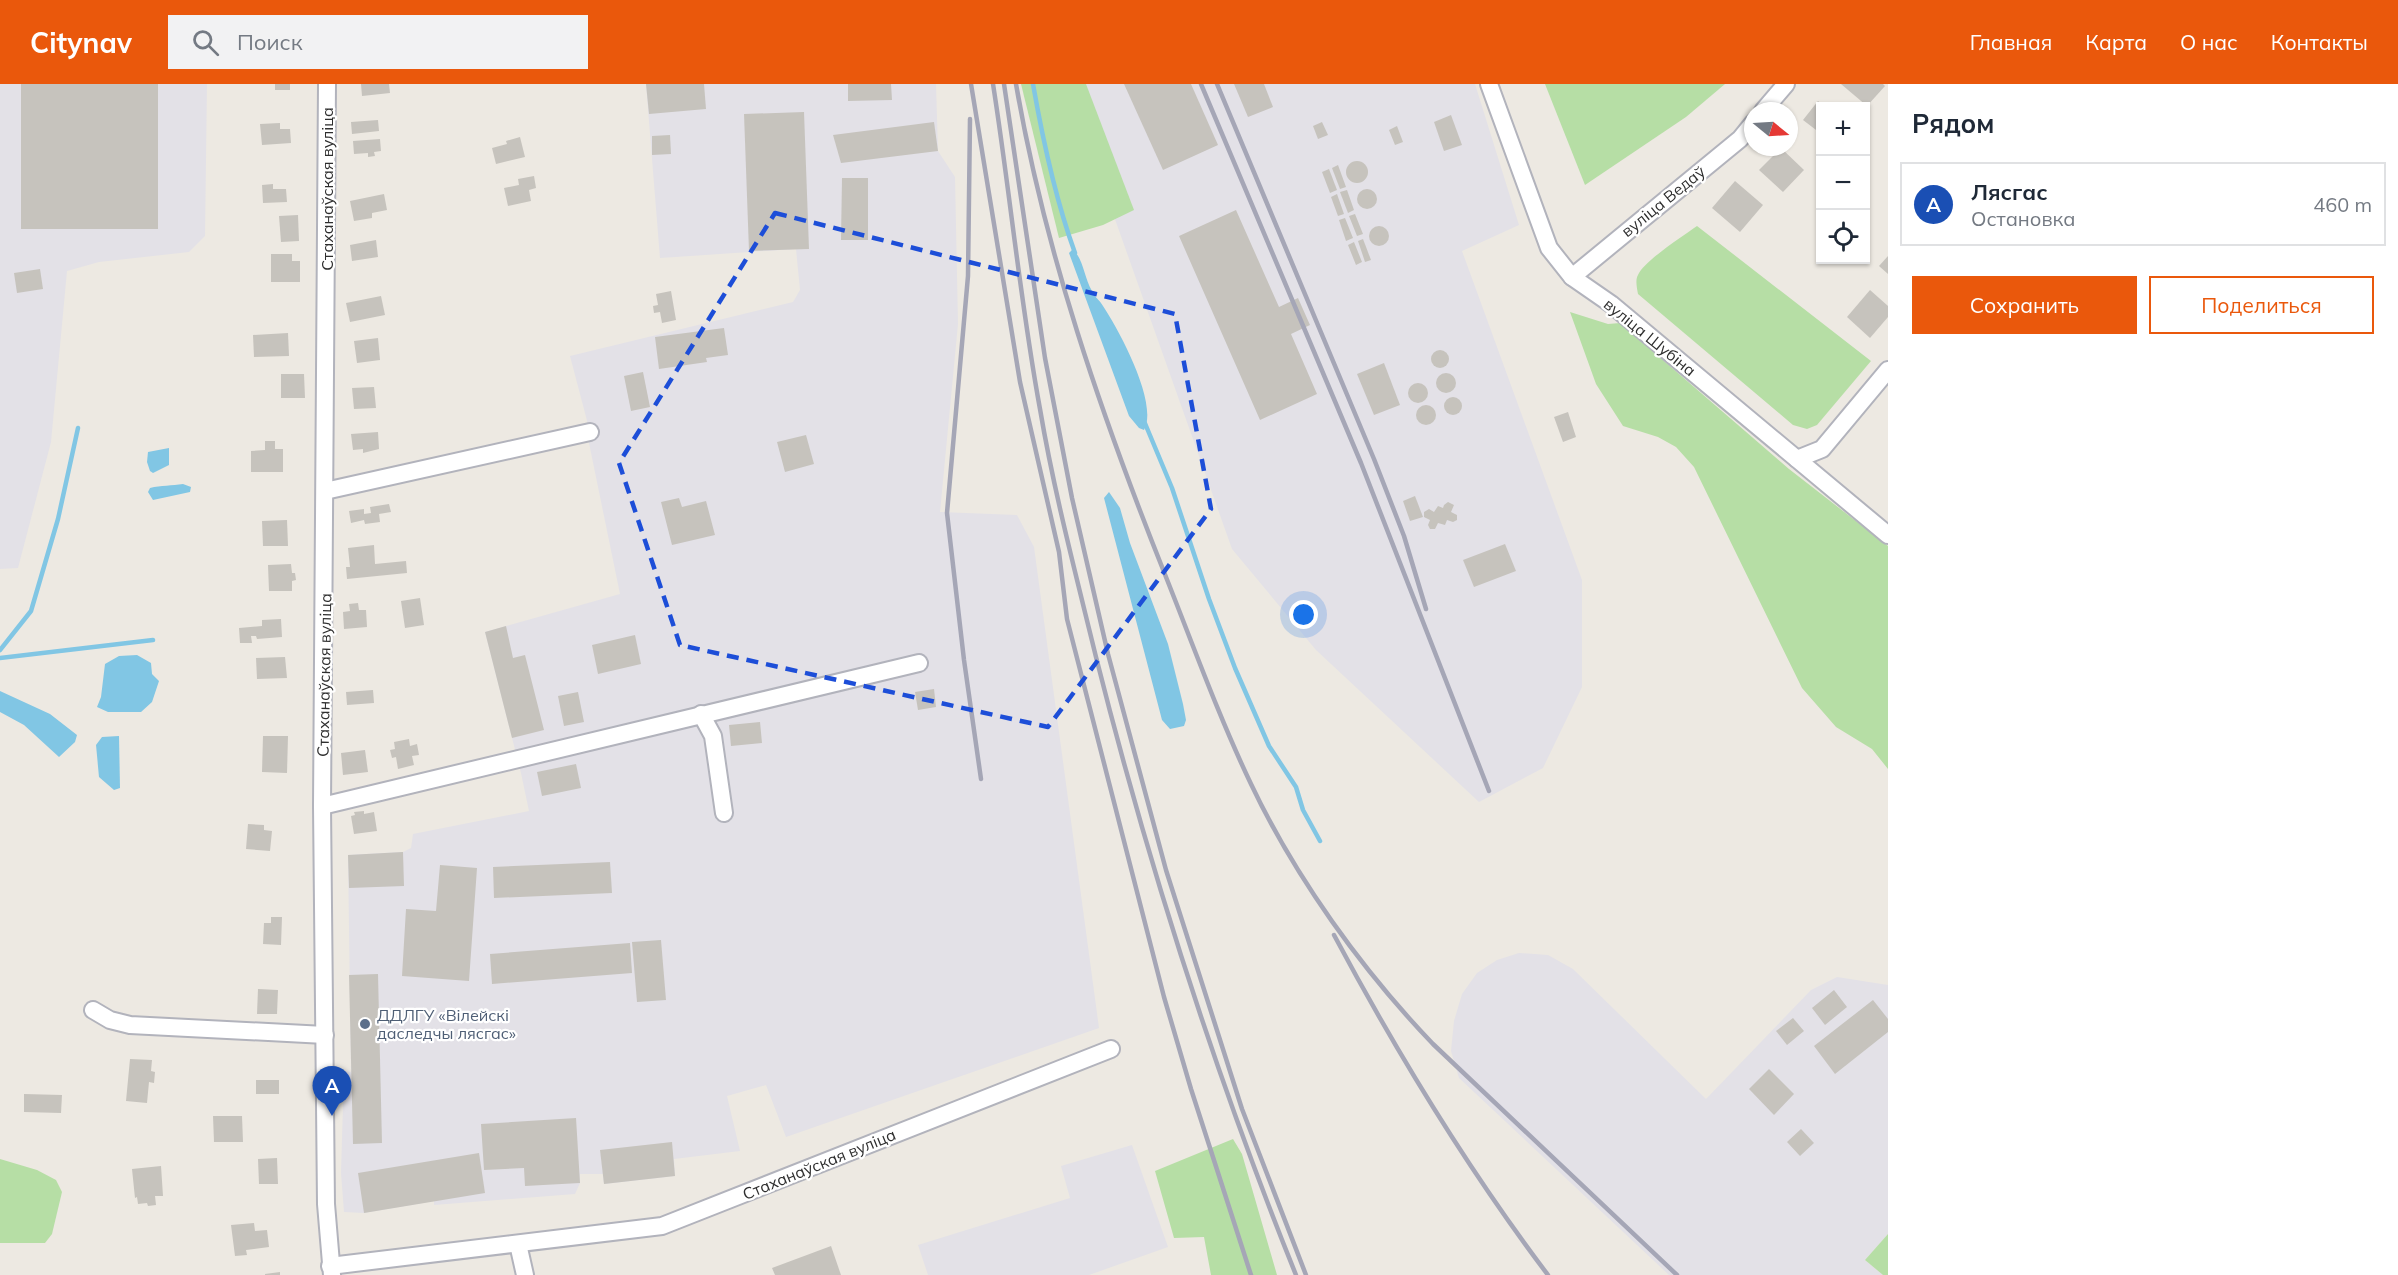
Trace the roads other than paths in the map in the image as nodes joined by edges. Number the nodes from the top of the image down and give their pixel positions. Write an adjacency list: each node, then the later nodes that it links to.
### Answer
1 (327, 84): 10 (street, Стаханаўская вуліца)
2 (1489, 84): 6 (street, вуліца Шубіна)
3 (1786, 84): 4 (street)
4 (1771, 102)
5 (1744, 134): 6 (street, вуліца Ведаў)
6 (1572, 277): 9 (street, вуліца Шубіна)
7 (1888, 370): 9 (street)
8 (590, 432): 10 (street)
9 (1797, 459): 11 (street, вуліца Шубіна)
10 (326, 491): 14 (street, Стаханаўская вуліца)
11 (1888, 535)
12 (918, 663): 13 (street)
13 (700, 714): 14 (street); 15 (street)
14 (322, 806): 17 (street, Стаханаўская вуліца)
15 (724, 813)
16 (93, 1010): 17 (street)
17 (325, 1035): 20 (street, Стаханаўская вуліца)
18 (1111, 1048): 19 (street, Стаханаўская вуліца)
19 (518, 1244): 20 (street, Стаханаўская вуліца); 21 (street)
20 (331, 1270)
21 (525, 1275)

